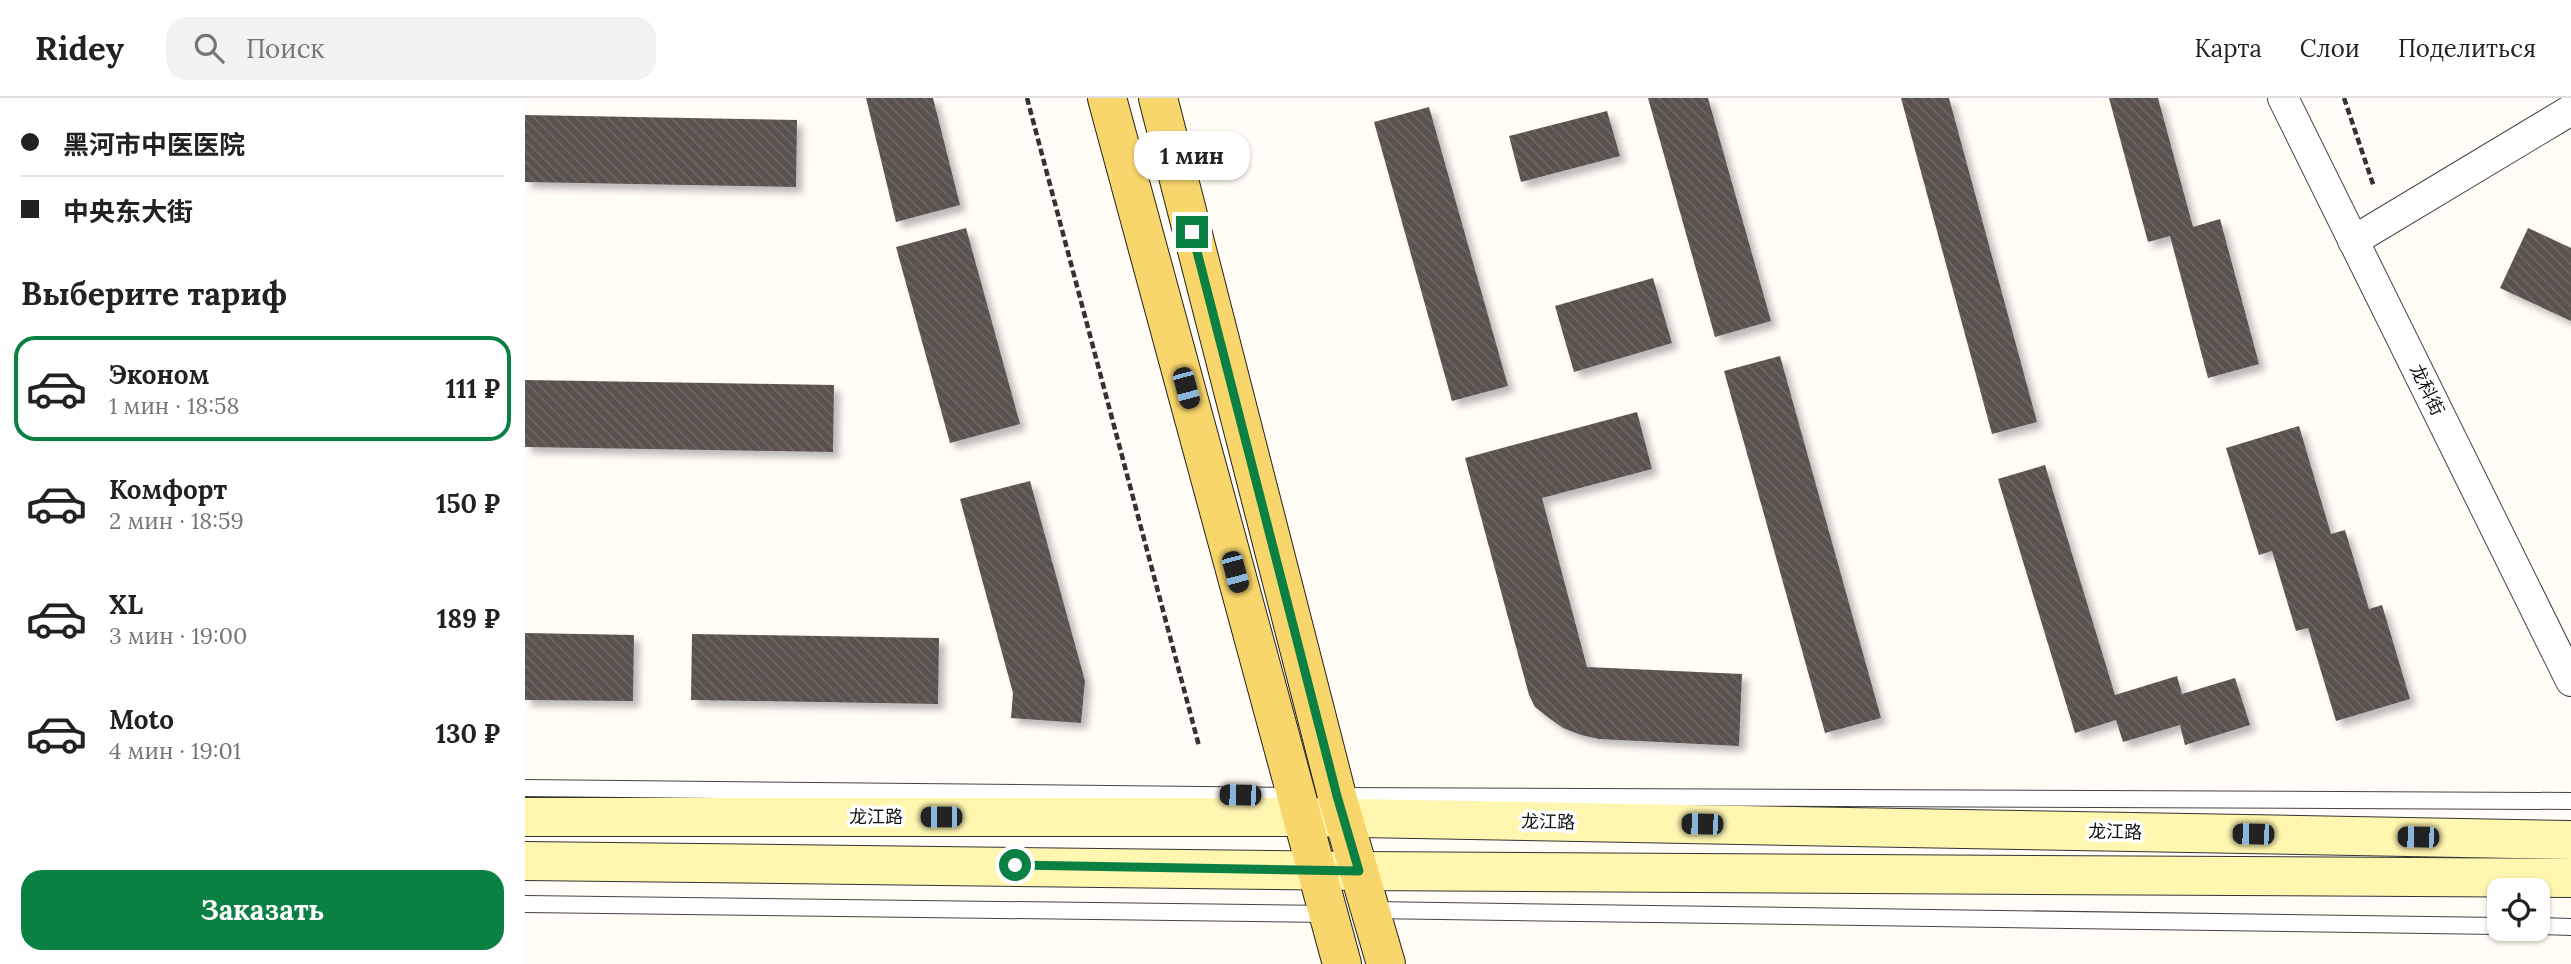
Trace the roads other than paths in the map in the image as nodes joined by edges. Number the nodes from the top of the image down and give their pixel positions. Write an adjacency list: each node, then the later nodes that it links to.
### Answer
1 (1107, 98): 9 (main road)
2 (1158, 98): 9 (main road)
3 (2283, 98): 5 (street, 龙科街)
4 (2571, 110): 5 (street)
5 (2353, 242): 6 (street, 龙科街)
6 (2571, 681)
7 (525, 788): 9 (lane)
8 (2571, 801): 9 (lane)
9 (1318, 803): 10 (street, 龙江路); 11 (street, 龙江路); 13 (main road); 14 (main road)
10 (525, 817)
11 (2571, 840)
12 (525, 860): 13 (street)
13 (1315, 870): 14 (street); 18 (main road)
14 (1359, 871): 15 (street); 17 (main road)
15 (2571, 878)
16 (525, 904): 18 (lane)
17 (1371, 911): 18 (lane); 19 (lane); 23 (main road)
18 (1328, 914): 22 (main road)
19 (2487, 926)
20 (2550, 926): 21 (lane)
21 (2571, 927)
22 (1342, 964)
23 (1386, 964)

